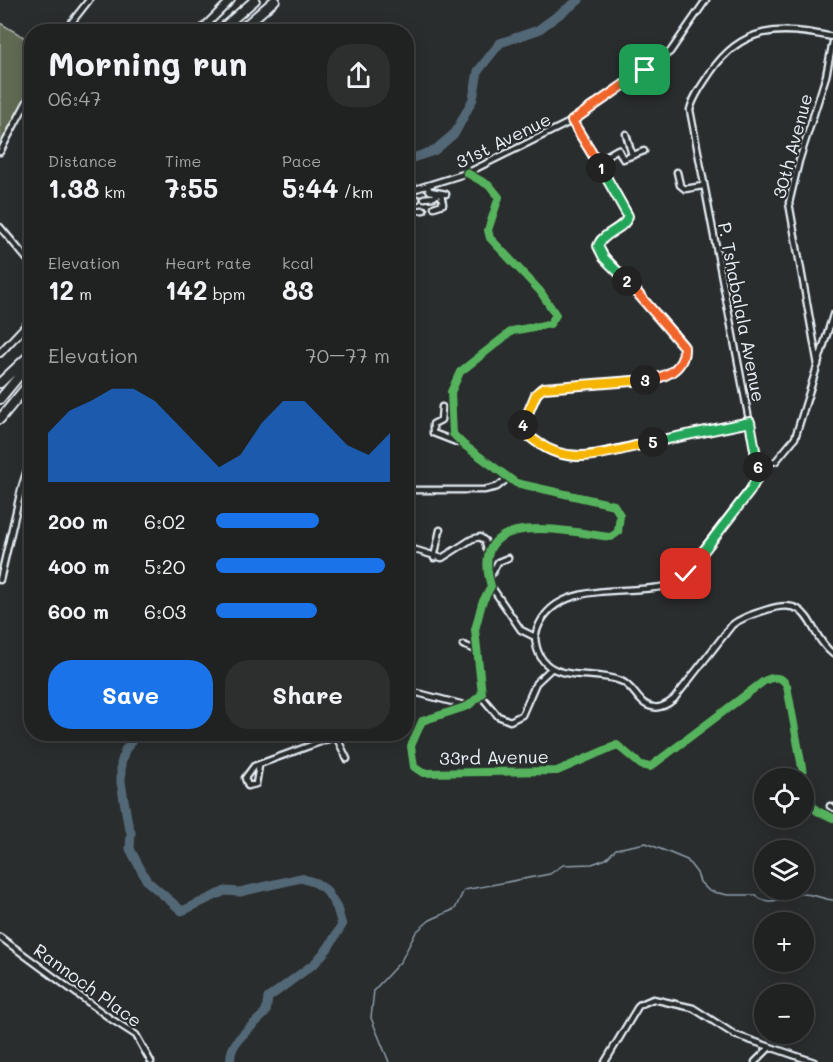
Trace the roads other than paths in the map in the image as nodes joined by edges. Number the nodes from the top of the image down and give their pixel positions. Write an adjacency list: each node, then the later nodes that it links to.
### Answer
1 (89, 0): 6 (street)
2 (231, 0): 7 (street)
3 (255, 0): 8 (highway)
4 (275, 0): 9 (highway)
5 (706, 0): 13 (street, 31st Avenue)
6 (70, 24)
7 (207, 24)
8 (227, 24)
9 (247, 24)
10 (833, 37): 22 (street, P. Tshabalala Avenue)
11 (833, 42): 37 (street, 30th Avenue)
12 (24, 107): 16 (street)
13 (572, 121): 18 (street); 20 (street, 31st Avenue)
14 (626, 134): 17 (street)
15 (644, 151): 17 (street)
16 (0, 152)
17 (632, 155): 18 (street)
18 (597, 161): 44 (street)
19 (677, 172): 22 (street)
20 (467, 173): 21 (street, 31st Avenue); 45 (street)
21 (427, 186): 23 (street, 31st Avenue); 24 (street)
22 (704, 186): 44 (street, P. Tshabalala Avenue)
23 (414, 190)
24 (442, 194): 25 (street); 28 (street)
25 (424, 198)
26 (414, 199): 27 (street)
27 (417, 199)
28 (434, 207)
29 (424, 210): 30 (street)
30 (414, 211)
31 (0, 227): 32 (street)
32 (24, 256)
33 (833, 315): 37 (street)
34 (24, 328): 35 (street)
35 (0, 353)
36 (24, 360): 39 (highway)
37 (818, 364): 46 (street)
38 (24, 370): 41 (highway)
39 (0, 383)
40 (24, 389): 43 (highway)
41 (0, 399)
42 (441, 407): 45 (street)
43 (0, 421)
44 (750, 422): 46 (street, P. Tshabalala Avenue)
45 (464, 445): 47 (street)
46 (758, 466): 59 (street)
47 (507, 479): 50 (street); 53 (street)
48 (24, 480): 49 (street)
49 (22, 486): 57 (street)
50 (414, 490)
51 (440, 530): 54 (street)
52 (414, 550): 54 (street)
53 (488, 554): 54 (street); 56 (street)
54 (434, 558)
55 (508, 558): 56 (street)
56 (489, 579): 58 (street)
57 (0, 580)
58 (491, 586): 59 (street); 61 (street)
59 (535, 637): 63 (street)
60 (463, 645): 61 (street)
61 (476, 650): 65 (street)
62 (833, 654): 63 (street)
63 (552, 668): 65 (street)
64 (414, 692): 66 (street)
65 (481, 696): 66 (street, 33rd Avenue)
66 (468, 706): 71 (street, 33rd Avenue)
67 (323, 741): 70 (street)
68 (339, 741): 69 (street)
69 (348, 759)
70 (259, 766): 70 (street)
71 (833, 818)
72 (0, 937): 74 (street, Rannoch Place)
73 (769, 1048): 75 (street); 76 (street); 77 (street)
74 (152, 1062)
75 (605, 1062)
76 (755, 1062)
77 (814, 1062)

